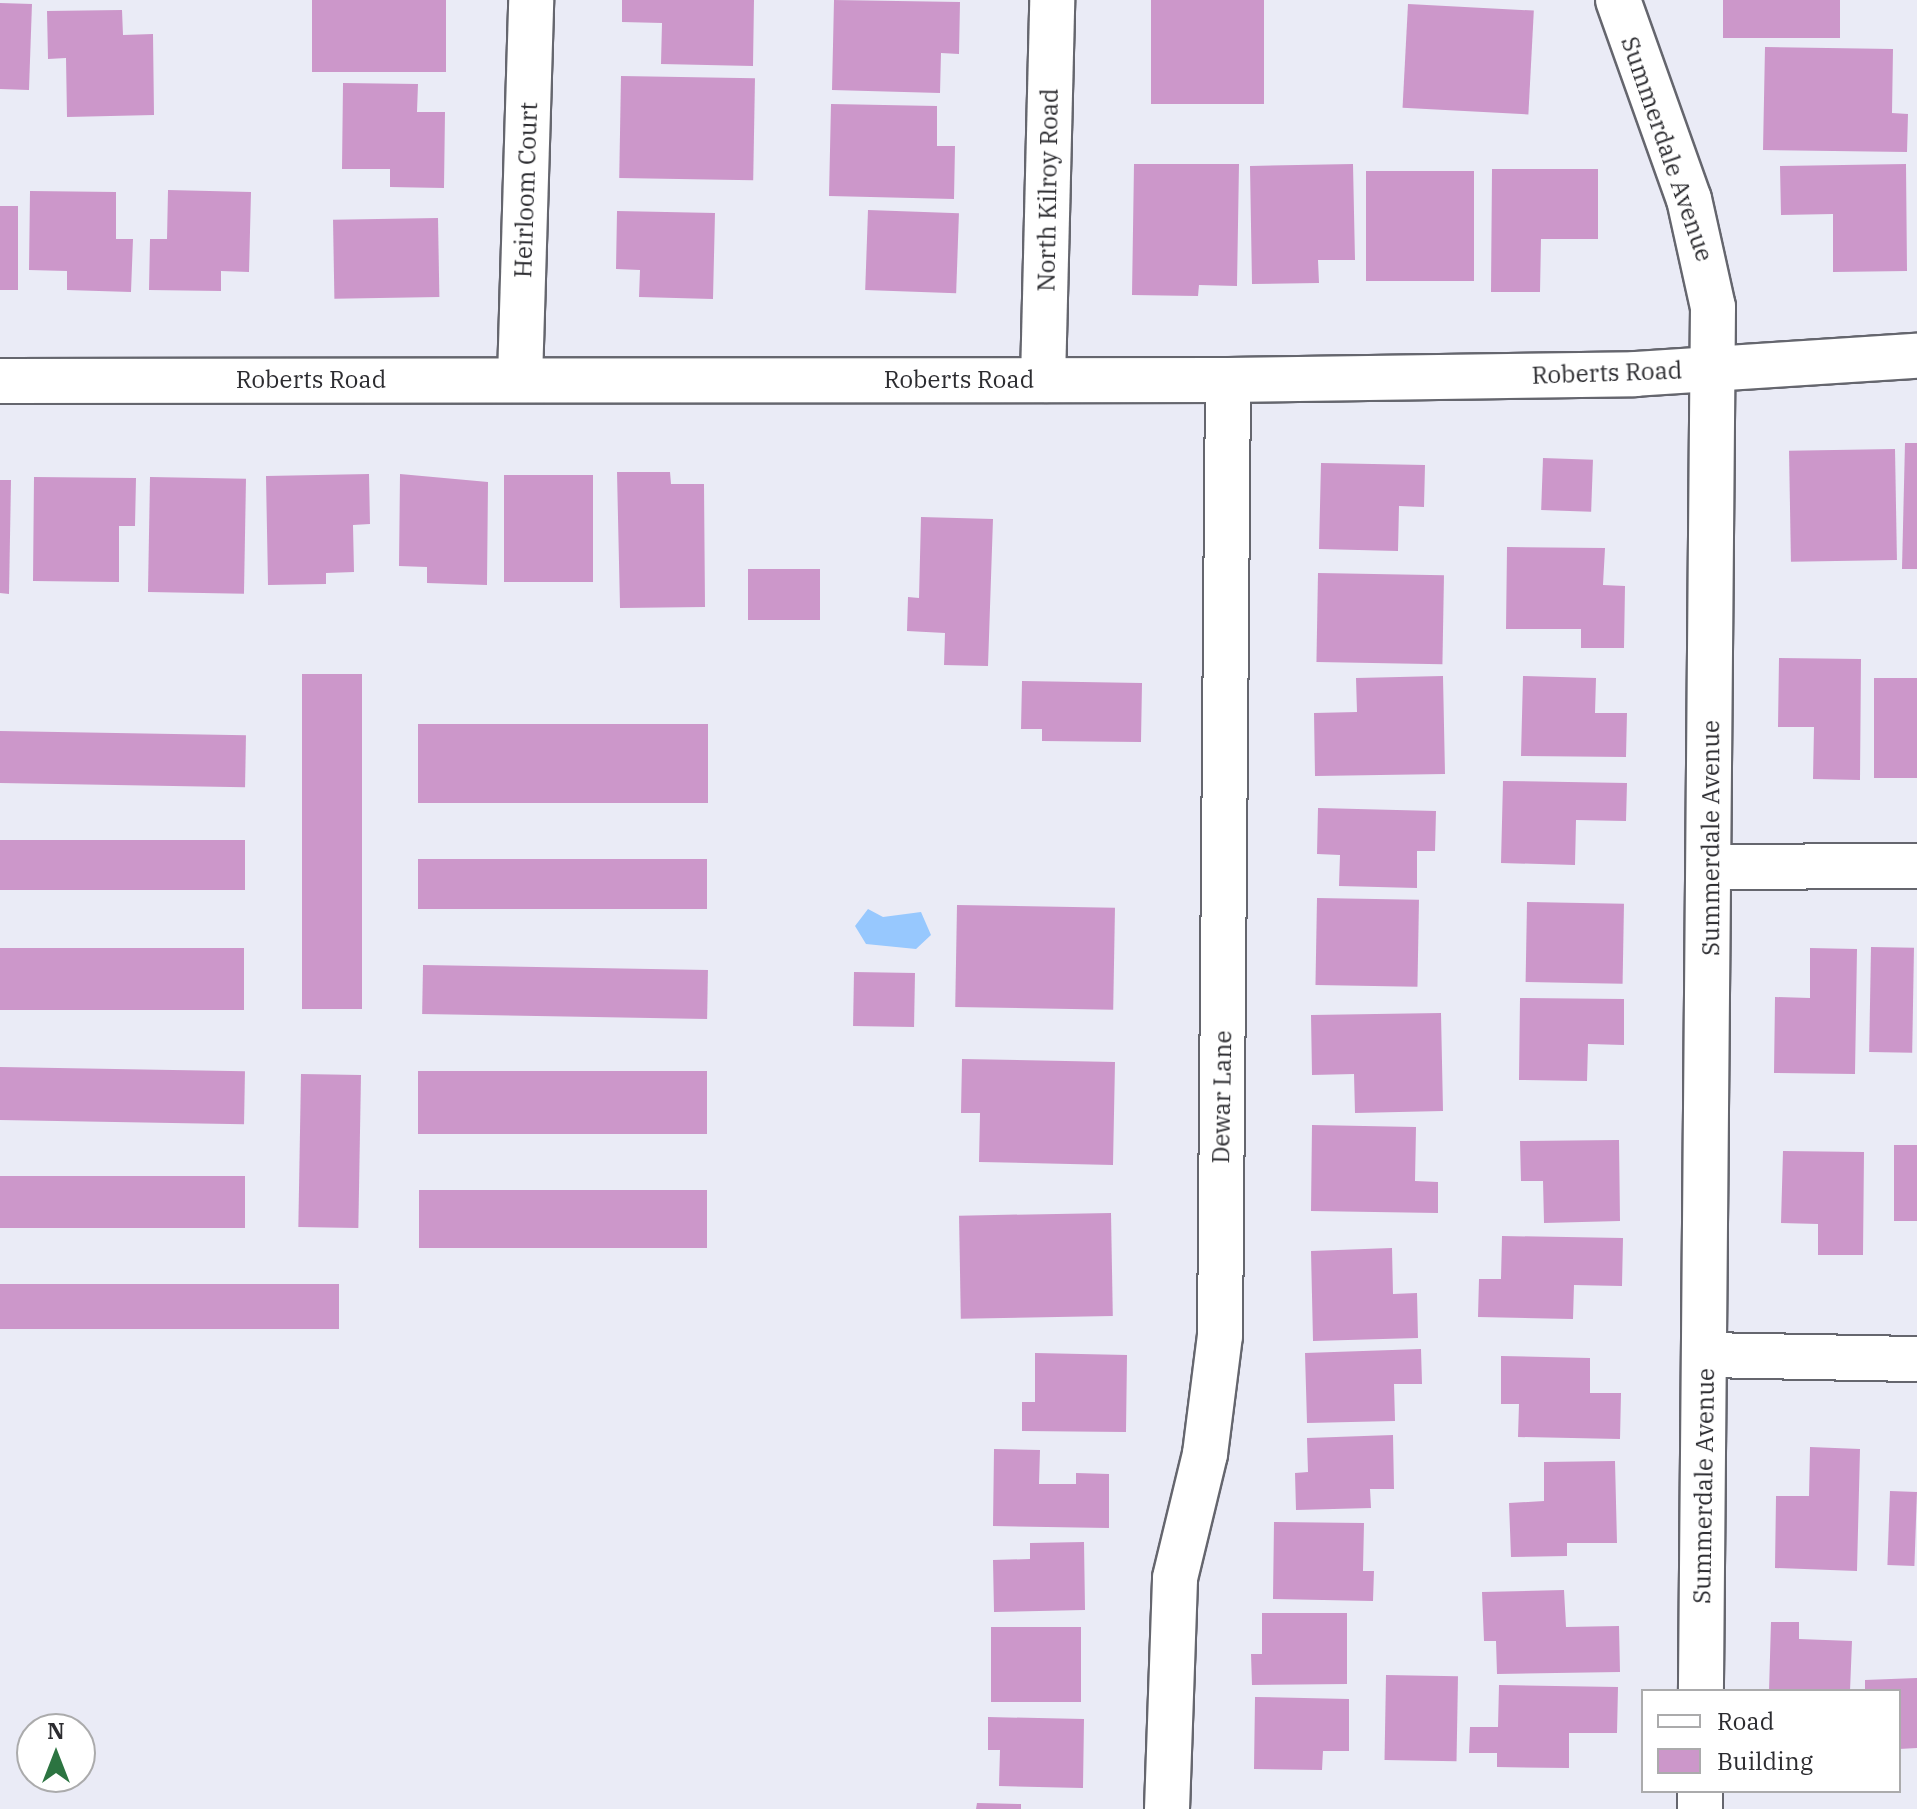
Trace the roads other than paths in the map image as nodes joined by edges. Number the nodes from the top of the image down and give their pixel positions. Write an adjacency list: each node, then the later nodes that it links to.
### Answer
1 (531, 0): 6 (street, Heirloom Court)
2 (1052, 0): 7 (street, North Kilroy Road)
3 (1618, 0): 5 (street, Summerdale Avenue)
4 (1917, 356): 5 (street, Roberts Road)
5 (1712, 367): 8 (street, Roberts Road); 11 (street, Summerdale Avenue)
6 (520, 379): 7 (street, Roberts Road); 9 (street, Roberts Road)
7 (1043, 380): 8 (street, Roberts Road)
8 (1228, 380): 15 (street, Dewar Lane)
9 (0, 381)
10 (1917, 866): 11 (street)
11 (1712, 867): 12 (street, Summerdale Avenue)
12 (1706, 1355): 13 (street); 14 (street, Summerdale Avenue)
13 (1917, 1359)
14 (1701, 1689)
15 (1167, 1809)

